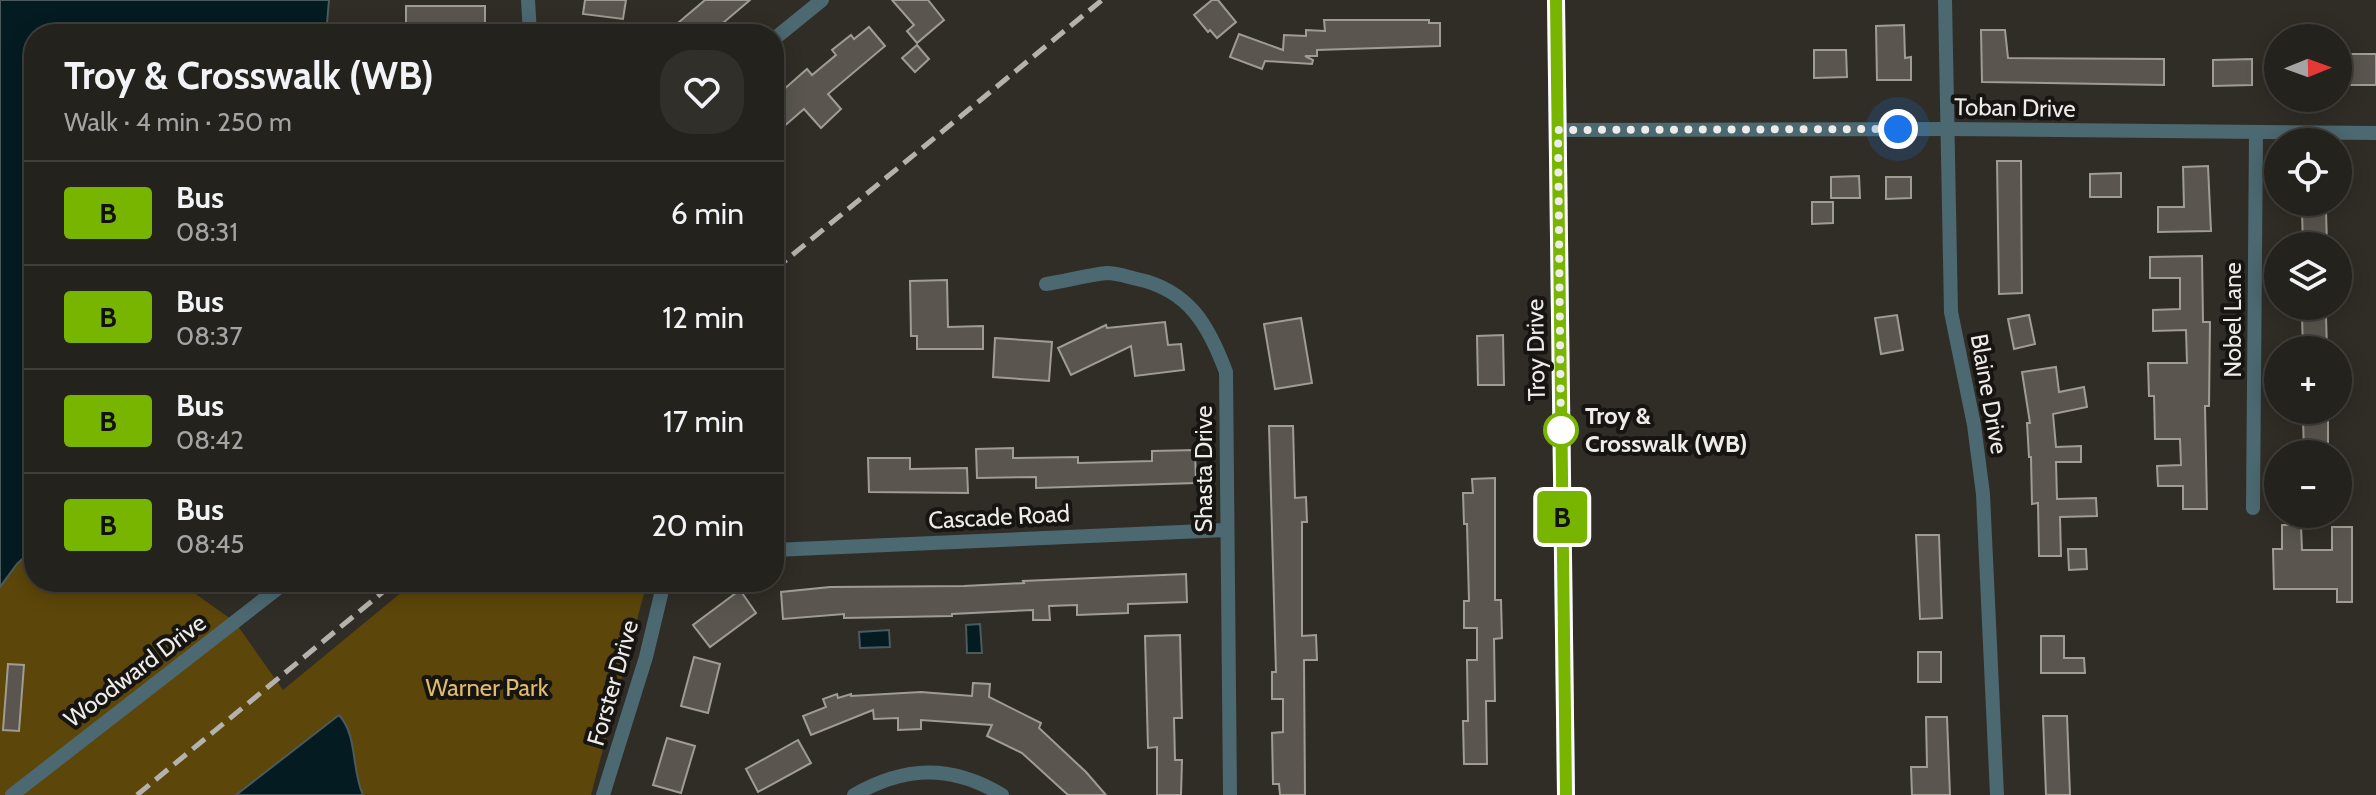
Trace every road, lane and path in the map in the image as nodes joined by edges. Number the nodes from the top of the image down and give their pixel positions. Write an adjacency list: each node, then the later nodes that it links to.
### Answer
1 (528, 0): 5 (street)
2 (822, 0): 6 (street)
3 (1556, 0): 8 (street, Troy Drive)
4 (1945, 0): 7 (street, Blaine Drive)
5 (529, 24)
6 (784, 31)
7 (1949, 129): 8 (street, Toban Drive); 9 (street, Toban Drive); 23 (street, Blaine Drive)
8 (1558, 130): 22 (street, Troy Drive)
9 (2256, 132): 10 (street, Toban Drive); 12 (street, Nobel Lane)
10 (2376, 133)
11 (1046, 284): 13 (street, Shasta Drive)
12 (2253, 508)
13 (1226, 530): 14 (street, Cascade Road); 21 (street, Shasta Drive)
14 (784, 550)
15 (273, 592): 17 (street, Woodward Drive)
16 (662, 592): 18 (street, Forster Drive)
17 (12, 795)
18 (603, 795)
19 (854, 795): 20 (street)
20 (1002, 795)
21 (1230, 795)
22 (1566, 795)
23 (1997, 795)

